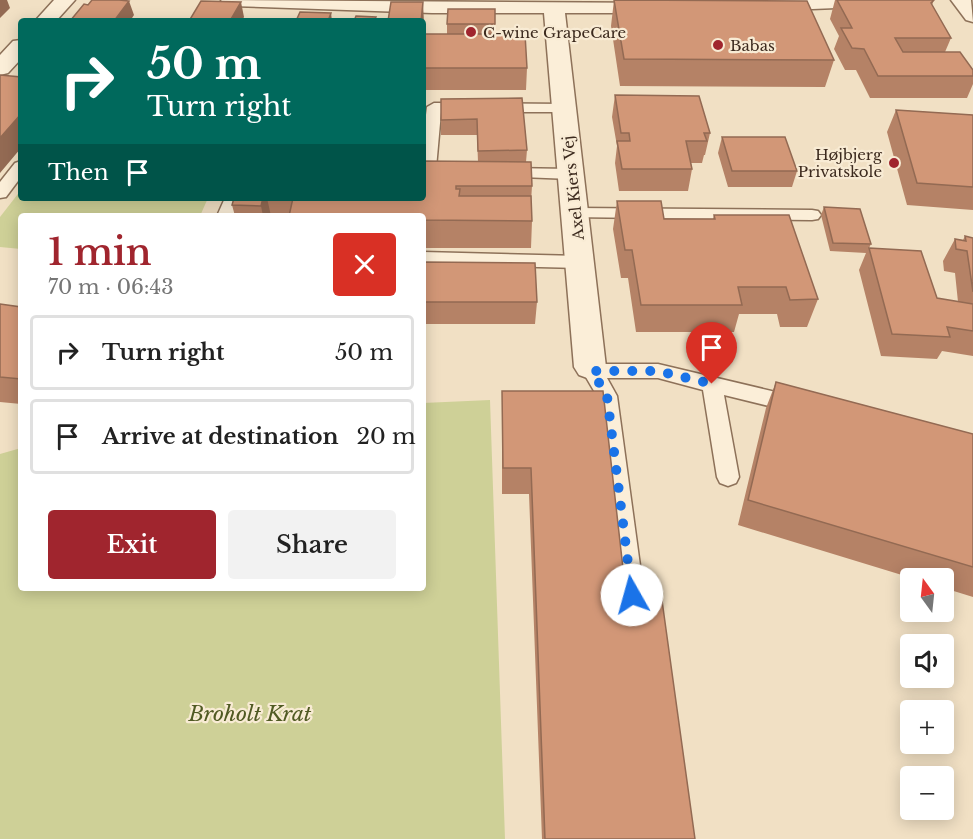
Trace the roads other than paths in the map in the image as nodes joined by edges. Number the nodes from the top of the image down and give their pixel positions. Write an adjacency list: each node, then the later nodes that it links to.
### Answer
1 (65, 0): 9 (street)
2 (231, 0): 7 (street)
3 (885, 0): 5 (street)
4 (961, 0): 8 (street)
5 (747, 6)
6 (679, 7): 7 (street)
7 (554, 8): 12 (street, Axel Kiers Vej)
8 (973, 16)
9 (48, 18)
10 (18, 51): 11 (street)
11 (4, 76)
12 (565, 108): 14 (lane); 16 (street, Axel Kiers Vej)
13 (18, 170): 17 (lane)
14 (463, 173)
15 (487, 173): 16 (lane)
16 (571, 174): 18 (street, Axel Kiers Vej)
17 (0, 193)
18 (575, 213): 19 (lane); 21 (street, Axel Kiers Vej)
19 (812, 214)
20 (426, 258): 21 (lane)
21 (580, 262): 22 (street, Axel Kiers Vej)
22 (591, 369): 23 (lane); 26 (lane)
23 (712, 384): 24 (lane); 25 (lane)
24 (817, 409)
25 (728, 477)
26 (632, 595)

